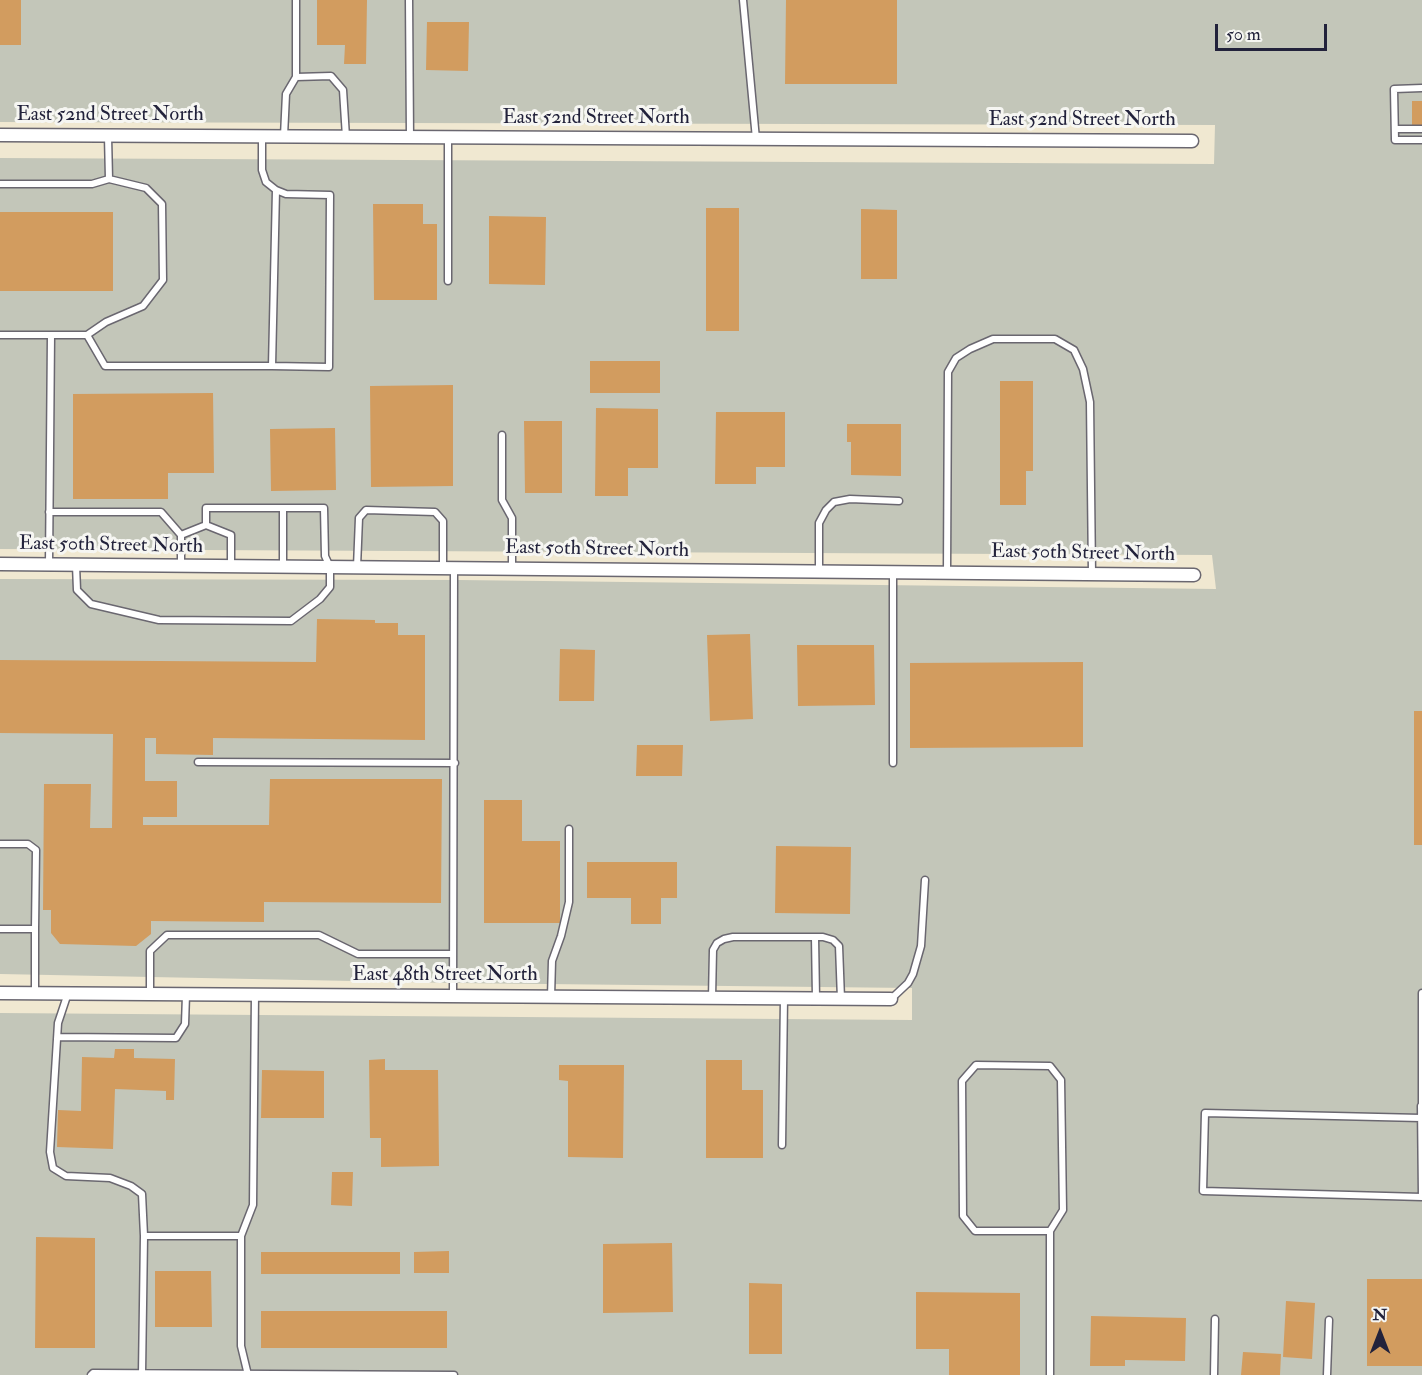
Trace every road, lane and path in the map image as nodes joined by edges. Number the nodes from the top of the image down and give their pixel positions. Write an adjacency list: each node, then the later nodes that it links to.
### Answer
1 (296, 0): 4 (lane)
2 (409, 0): 13 (lane)
3 (743, 0): 15 (lane)
4 (296, 77): 11 (lane); 12 (lane)
5 (1422, 88): 6 (lane)
6 (1395, 129): 7 (lane); 16 (lane)
7 (1422, 129)
8 (0, 135): 9 (street, East 52nd Street North)
9 (108, 136): 10 (street, East 52nd Street North); 18 (lane)
10 (262, 136): 11 (street, East 52nd Street North); 20 (lane)
11 (284, 136): 12 (street, East 52nd Street North)
12 (346, 137): 13 (street, East 52nd Street North)
13 (410, 137): 14 (street, East 52nd Street North)
14 (448, 138): 15 (street, East 52nd Street North); 21 (lane)
15 (756, 139): 17 (street, East 52nd Street North)
16 (1422, 140)
17 (1192, 141)
18 (109, 179): 19 (lane); 24 (lane)
19 (0, 184)
20 (276, 190): 25 (lane); 25 (lane)
21 (448, 281)
22 (0, 335): 23 (lane)
23 (51, 335): 24 (lane); 29 (lane)
24 (87, 335): 25 (lane)
25 (272, 366)
26 (502, 435): 41 (lane)
27 (899, 501): 42 (lane)
28 (284, 508): 30 (lane); 37 (lane); 38 (lane)
29 (49, 512): 31 (lane); 33 (lane)
30 (206, 525): 31 (lane); 36 (lane)
31 (182, 535): 35 (lane)
32 (0, 564): 33 (street, East 50th Street North)
33 (49, 565): 34 (street, East 50th Street North)
34 (76, 565): 35 (street, East 50th Street North); 38 (lane)
35 (181, 566): 36 (street, East 50th Street North)
36 (231, 566): 37 (street, East 50th Street North)
37 (283, 567): 38 (street, East 50th Street North)
38 (330, 567): 39 (street, East 50th Street North)
39 (357, 567): 40 (street, East 50th Street North); 40 (lane)
40 (449, 568): 41 (street, East 50th Street North); 48 (lane)
41 (512, 569): 42 (street, East 50th Street North)
42 (819, 572): 43 (street, East 50th Street North)
43 (893, 572): 44 (street, East 50th Street North); 49 (lane)
44 (947, 573): 45 (street, East 50th Street North); 45 (lane)
45 (1092, 574): 46 (street, East 50th Street North)
46 (1194, 575)
47 (198, 762): 48 (lane)
48 (455, 763): 56 (lane)
49 (893, 763)
50 (569, 830): 65 (lane)
51 (0, 844): 54 (lane)
52 (925, 880): 70 (lane)
53 (0, 929): 54 (lane)
54 (35, 929): 58 (lane)
55 (816, 937): 66 (lane); 68 (lane); 69 (lane)
56 (453, 954): 60 (lane); 64 (lane)
57 (0, 993): 58 (street, East 48th Street North)
58 (35, 993): 59 (street, East 48th Street North)
59 (68, 993): 60 (street, East 48th Street North); 71 (lane)
60 (150, 993): 62 (street, East 48th Street North)
61 (1422, 993): 72 (lane)
62 (186, 994): 63 (street, East 48th Street North); 71 (lane)
63 (255, 994): 64 (street, East 48th Street North); 77 (lane)
64 (453, 996): 65 (street, East 48th Street North)
65 (551, 996): 66 (street, East 48th Street North)
66 (712, 998): 67 (street, East 48th Street North)
67 (784, 998): 68 (street, East 48th Street North); 74 (lane)
68 (816, 998): 69 (street, East 48th Street North)
69 (841, 999): 70 (street, East 48th Street North)
70 (891, 999)
71 (57, 1037): 76 (lane)
72 (1421, 1106): 73 (lane)
73 (1421, 1118): 73 (lane)
74 (782, 1145)
75 (1050, 1231): 75 (lane); 84 (lane)
76 (144, 1236): 77 (lane); 80 (lane)
77 (241, 1236): 81 (lane)
78 (1215, 1319): 85 (lane)
79 (1329, 1320): 86 (lane)
80 (142, 1373): 81 (lane); 82 (lane)
81 (248, 1374): 83 (lane)
82 (91, 1375)
83 (454, 1375)
84 (1050, 1375)
85 (1215, 1375)
86 (1327, 1375)

